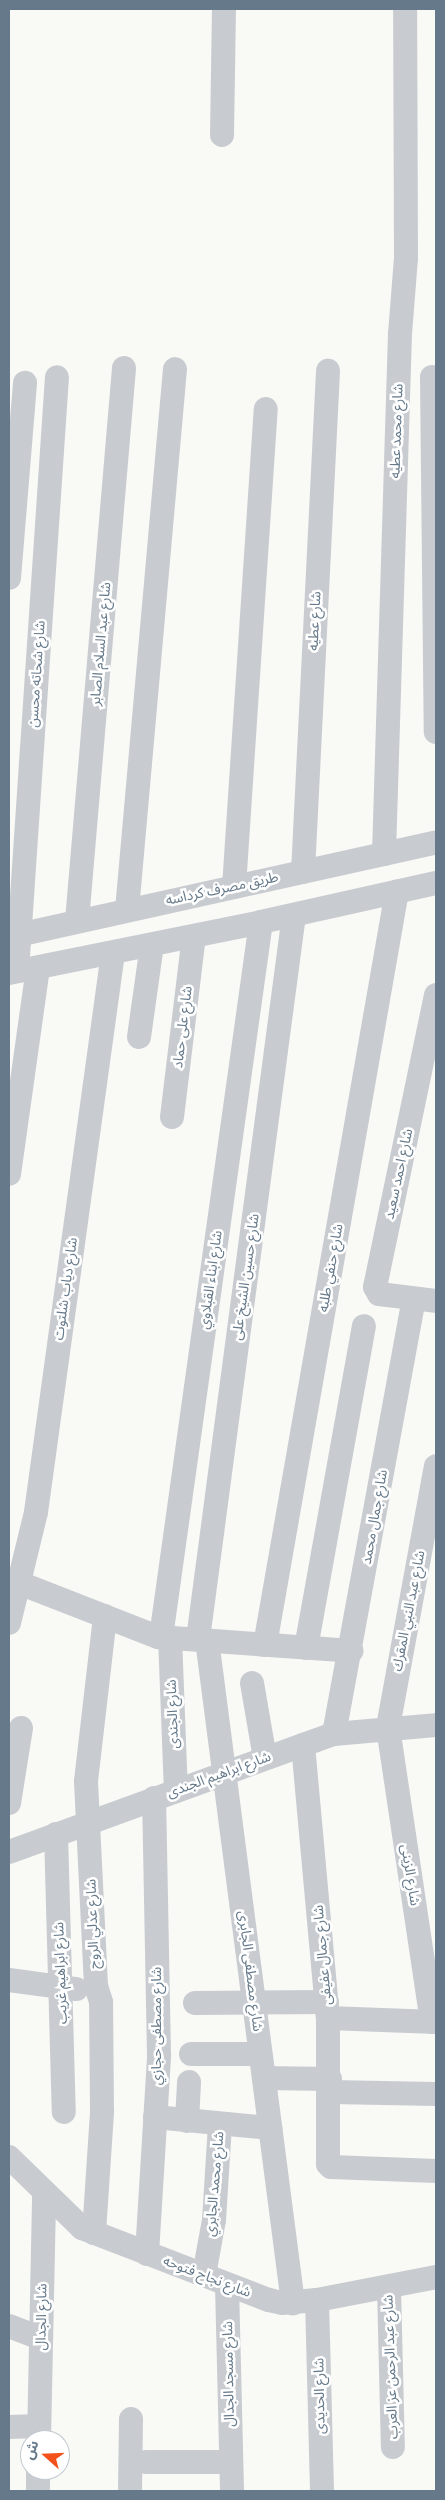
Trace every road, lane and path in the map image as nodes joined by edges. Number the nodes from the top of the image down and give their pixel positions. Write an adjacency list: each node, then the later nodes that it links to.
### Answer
1 (224, 9): 3 (street)
2 (405, 9): 14 (street, شارع محمد عطيه)
3 (222, 134)
4 (124, 368): 21 (street, شارع عبد السلام الصابر)
5 (174, 369): 19 (street)
6 (328, 371): 15 (street, شارع عطيه)
7 (58, 377): 23 (street, شارع شحاته محسن)
8 (432, 377): 12 (street)
9 (25, 383): 11 (street)
10 (266, 409): 17 (street)
11 (9, 578)
12 (436, 732)
13 (436, 842): 14 (street, طريق مصرف كرداسه)
14 (384, 854): 15 (street, طريق مصرف كرداسه)
15 (303, 872): 17 (street, طريق مصرف كرداسه)
16 (436, 883): 18 (street)
17 (234, 887): 19 (street, طريق مصرف كرداسه)
18 (397, 891): 20 (street); 40 (street, شارع حنفي طلبه)
19 (127, 910): 21 (street, طريق مصرف كرداسه)
20 (294, 915): 22 (street); 39 (street, شارع حسين الشيخ على)
21 (77, 921): 23 (street, طريق مصرف كرداسه)
22 (261, 922): 24 (street); 38 (street, شارع ابناء القبلاوي)
23 (14, 935): 27 (street, شارع شحاته محسن)
24 (194, 936): 25 (street); 30 (street, شارع على حماد)
25 (152, 945): 26 (street); 29 (street)
26 (112, 953): 27 (street); 35 (street, شارع دياب شلتوت)
27 (21, 971): 31 (street, شارع شحاته محسن)
28 (436, 995): 32 (street, شارع احمد سعيد)
29 (140, 1037)
30 (172, 1117)
31 (9, 1174)
32 (425, 1300): 42 (street, شارع جمال محمد)
33 (364, 1326): 41 (street)
34 (436, 1466): 45 (street, شارع عبد النبي المقرك)
35 (14, 1581): 36 (street); 37 (street, شارع دياب شلتوت)
36 (104, 1616): 38 (street); 54 (street, شارع عدلي الروح)
37 (9, 1623)
38 (165, 1637): 39 (street); 51 (street, شارع الجندى)
39 (202, 1640): 40 (street); 50 (street, شارع مصطفى الجابرى)
40 (265, 1645): 41 (street)
41 (306, 1648): 42 (street)
42 (351, 1651): 47 (street, شارع جمال محمد)
43 (252, 1684): 49 (street)
44 (436, 1725): 45 (street, شارع ابراهيم الجندى)
45 (388, 1727): 47 (street, شارع ابراهيم الجندى); 63 (street, شارع الزينى)
46 (21, 1728): 53 (street)
47 (334, 1734): 48 (street, شارع ابراهيم الجندى)
48 (303, 1745): 49 (street, شارع ابراهيم الجندى); 62 (street, شارع جمال عفيفى)
49 (265, 1758): 50 (street, شارع ابراهيم الجندى)
50 (224, 1773): 51 (street, شارع ابراهيم الجندى); 61 (street, شارع مصطفى الجابرى)
51 (176, 1790): 52 (street, شارع ابراهيم الجندى)
52 (154, 1798): 54 (street, شارع ابراهيم الجندى); 71 (street, شارع مصطفى حجازي)
53 (9, 1803)
54 (89, 1822): 55 (street, شارع ابراهيم الجندى); 59 (street, شارع عدلي الروح)
55 (56, 1834): 56 (street, شارع ابراهيم الجندى); 58 (street, شارع ابراهيم غريب)
56 (9, 1852)
57 (9, 1980): 58 (street)
58 (62, 1987): 59 (street); 70 (street, شارع ابراهيم غريب)
59 (97, 1992): 78 (street, شارع عدلي الروح)
60 (195, 2003): 61 (street)
61 (254, 2003): 62 (street); 65 (street, شارع مصطفى الجابرى)
62 (328, 2010): 63 (street); 68 (street, شارع جمال عفيفى)
63 (434, 2022)
64 (191, 2054): 65 (street)
65 (260, 2054): 66 (street, شارع مصطفى الجابرى)
66 (264, 2078): 68 (street); 74 (street, شارع مصطفى الجابرى)
67 (189, 2082): 72 (street)
68 (330, 2086): 69 (street); 76 (street, شارع جمال عفيفى)
69 (436, 2094)
70 (64, 2112)
71 (155, 2117): 72 (street); 79 (street, شارع مصطفى حجازي)
72 (187, 2120): 73 (street)
73 (220, 2124): 74 (street); 80 (street, شارع محمد الجابري)
74 (270, 2128): 85 (street, شارع مصطفى الجابرى)
75 (9, 2157): 77 (street, شارع نجاح فتوحه)
76 (436, 2171)
77 (44, 2193): 78 (street, شارع نجاح فتوحه); 87 (street, شارع الجدال)
78 (94, 2233): 79 (street, شارع نجاح فتوحه)
79 (147, 2254): 80 (street, شارع نجاح فتوحه)
80 (204, 2275): 82 (street, شارع نجاح فتوحه)
81 (436, 2277): 83 (street, شارع نجاح فتوحه)
82 (228, 2285): 85 (street, شارع نجاح فتوحه); 94 (street, شارع مسجد الجدال)
83 (389, 2288): 84 (street, شارع نجاح فتوحه); 92 (street, شارع عبد الرحمن عز العرب)
84 (317, 2300): 85 (street, شارع نجاح فتوحه); 97 (street, شارع الحديدى)
85 (293, 2303)
86 (9, 2326): 87 (street)
87 (41, 2338): 91 (street, شارع الجدال)
88 (131, 2418): 95 (street)
89 (9, 2426): 90 (street)
90 (26, 2430)
91 (39, 2430)
92 (393, 2447)
93 (146, 2462): 94 (street)
94 (231, 2462): 96 (street, شارع مسجد الجدال)
95 (130, 2491)
96 (232, 2491)
97 (322, 2491)

